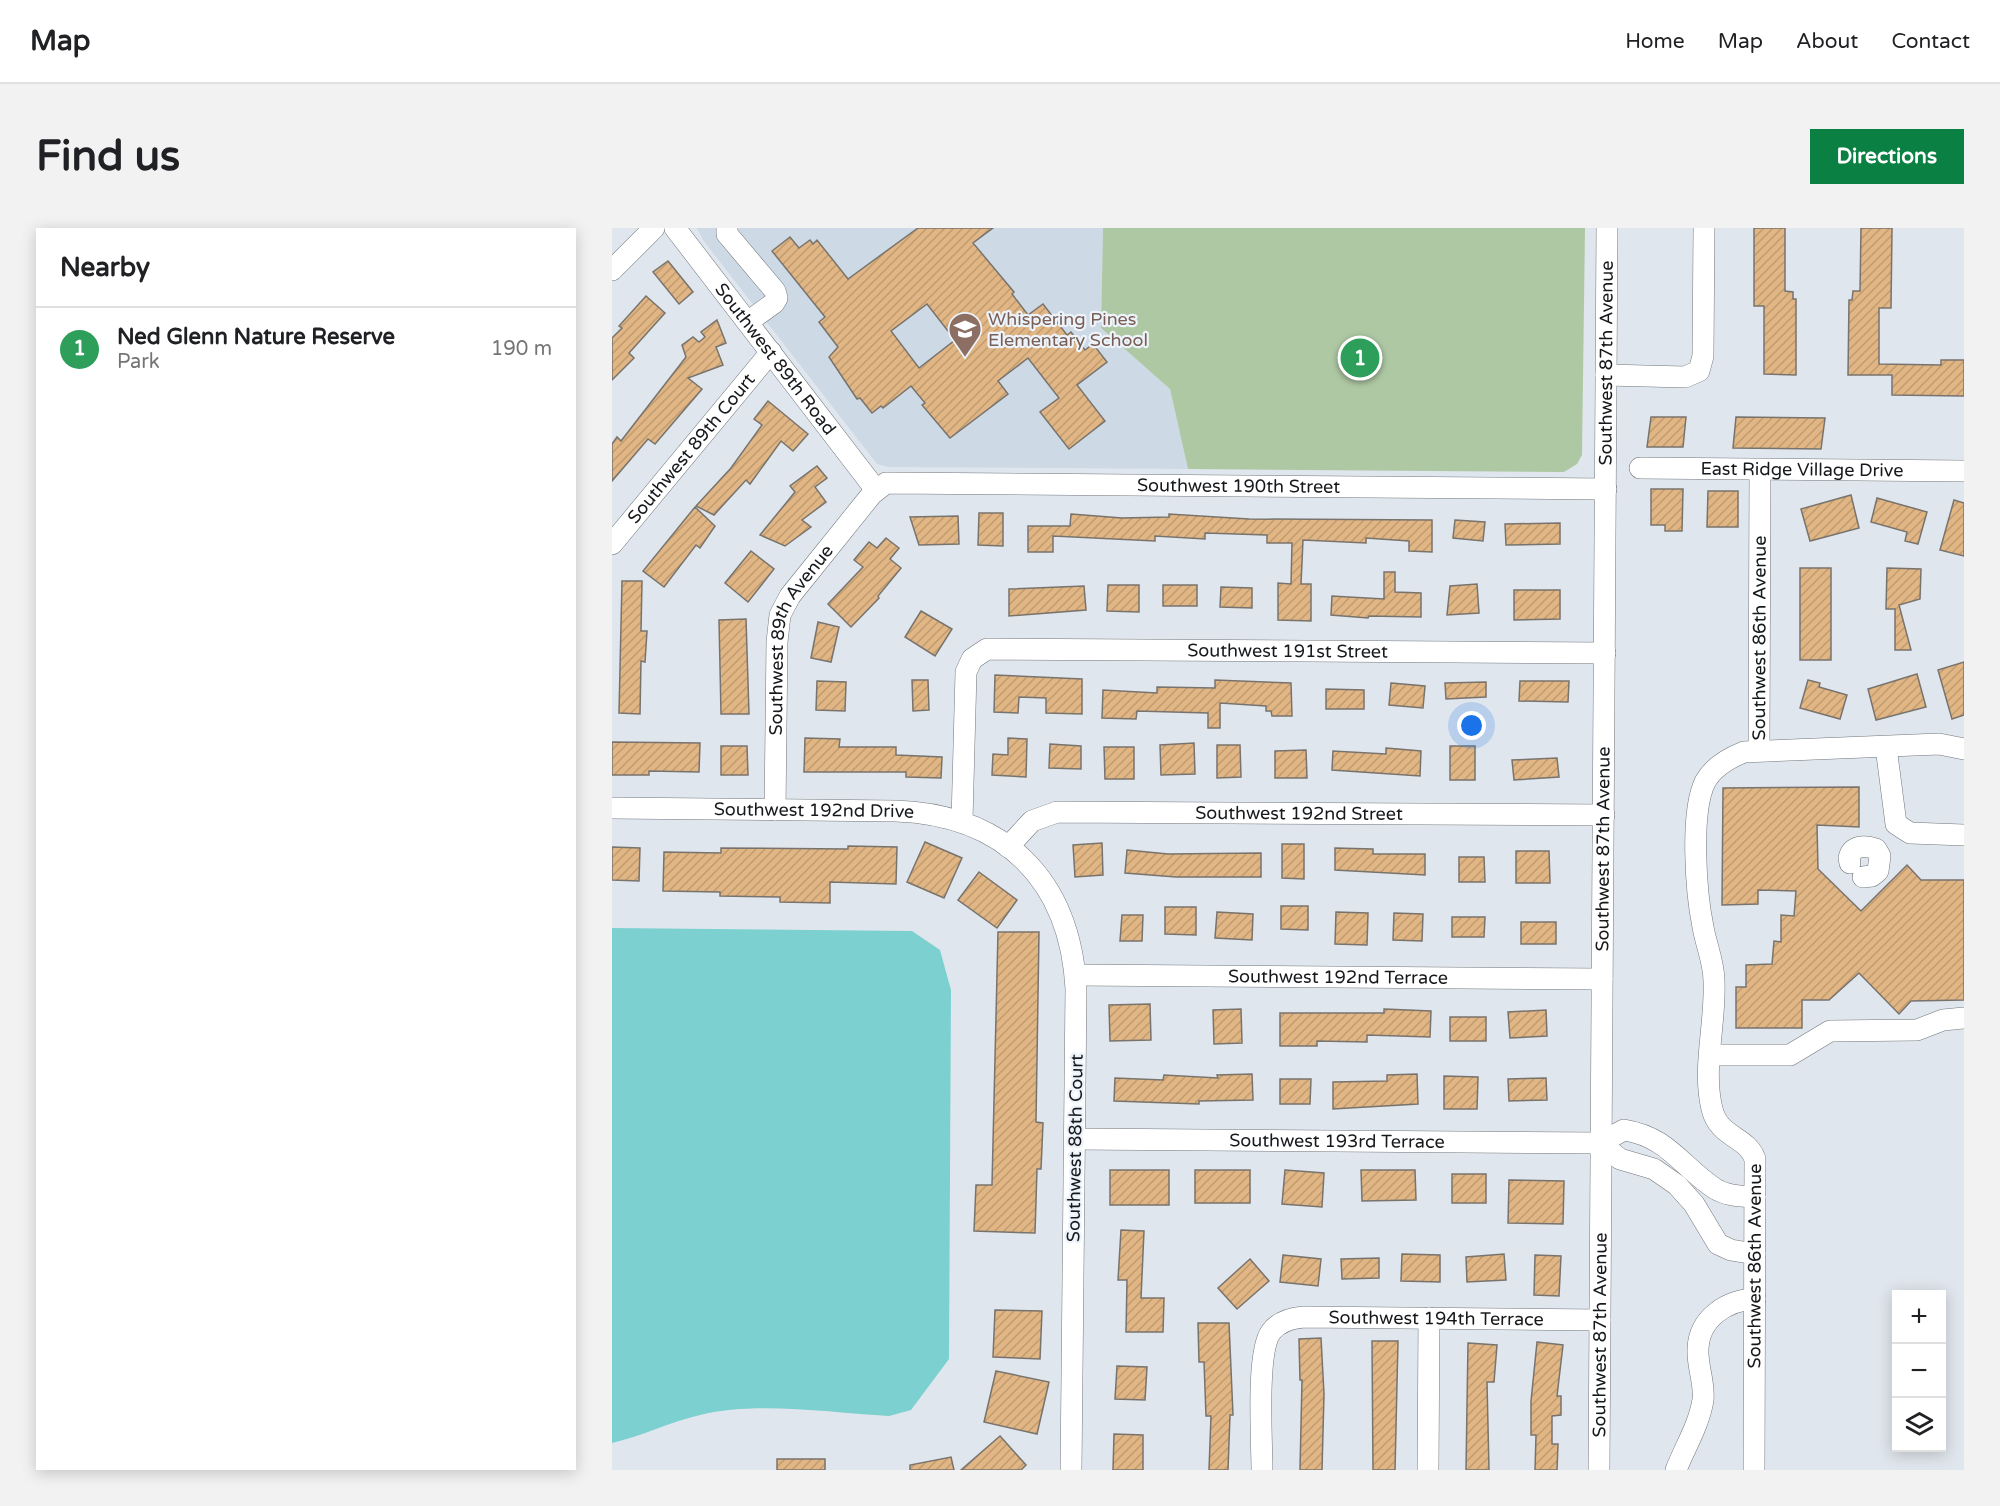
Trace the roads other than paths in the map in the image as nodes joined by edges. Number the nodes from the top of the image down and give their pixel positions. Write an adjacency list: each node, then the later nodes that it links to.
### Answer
1 (654, 228): 6 (street)
2 (675, 228): 7 (street, Southwest 89th Road)
3 (727, 228): 7 (street)
4 (1608, 228): 9 (street, Southwest 87th Avenue)
5 (1704, 228): 9 (street)
6 (612, 270)
7 (749, 321): 8 (street, Southwest 89th Road)
8 (771, 352): 14 (street, Southwest 89th Road); 15 (street, Southwest 89th Court)
9 (1606, 375): 13 (street, Southwest 87th Avenue)
10 (1640, 468): 11 (street, East Ridge Village Drive)
11 (1760, 470): 12 (street, East Ridge Village Drive); 19 (street, Southwest 86th Avenue)
12 (1964, 471)
13 (1606, 489): 14 (street, Southwest 190th Street); 16 (street, Southwest 87th Avenue)
14 (876, 490): 21 (street, Southwest 89th Avenue)
15 (612, 544)
16 (1605, 652): 22 (street, Southwest 87th Avenue); 23 (street, Southwest 191st Street)
17 (1886, 747): 18 (street); 19 (street); 24 (street)
18 (1964, 749)
19 (1759, 750): 31 (street, Southwest 86th Avenue)
20 (612, 808): 21 (street, Southwest 192nd Drive)
21 (774, 810): 23 (street, Southwest 192nd Drive)
22 (1604, 815): 26 (street, Southwest 192nd Street); 29 (street, Southwest 87th Avenue)
23 (962, 821): 26 (street, Southwest 192nd Drive)
24 (1899, 827): 25 (street); 27 (street)
25 (1964, 835)
26 (1008, 847): 28 (street, Southwest 88th Court)
27 (1856, 870)
28 (1076, 975): 29 (street, Southwest 192nd Terrace); 32 (street, Southwest 88th Court)
29 (1602, 979): 33 (street, Southwest 87th Avenue)
30 (1964, 1018): 31 (street)
31 (1710, 1055): 37 (street, Southwest 86th Avenue)
32 (1075, 1139): 33 (street, Southwest 193rd Terrace); 43 (street, Southwest 88th Court)
33 (1600, 1143): 34 (street); 35 (street); 42 (street, Southwest 87th Avenue)
34 (1667, 1147): 35 (street); 36 (street)
35 (1654, 1169): 38 (street)
36 (1706, 1180): 37 (street); 38 (street)
37 (1755, 1197): 39 (street, Southwest 86th Avenue)
38 (1689, 1198): 39 (street)
39 (1755, 1254): 40 (street, Southwest 86th Avenue)
40 (1755, 1299): 47 (street); 48 (street, Southwest 86th Avenue)
41 (1429, 1318): 42 (street, Southwest 194th Terrace); 44 (street, Southwest 194th Terrace); 45 (street)
42 (1600, 1320): 46 (street, Southwest 87th Avenue)
43 (1071, 1470)
44 (1262, 1470)
45 (1428, 1470)
46 (1599, 1470)
47 (1676, 1470)
48 (1754, 1470)

